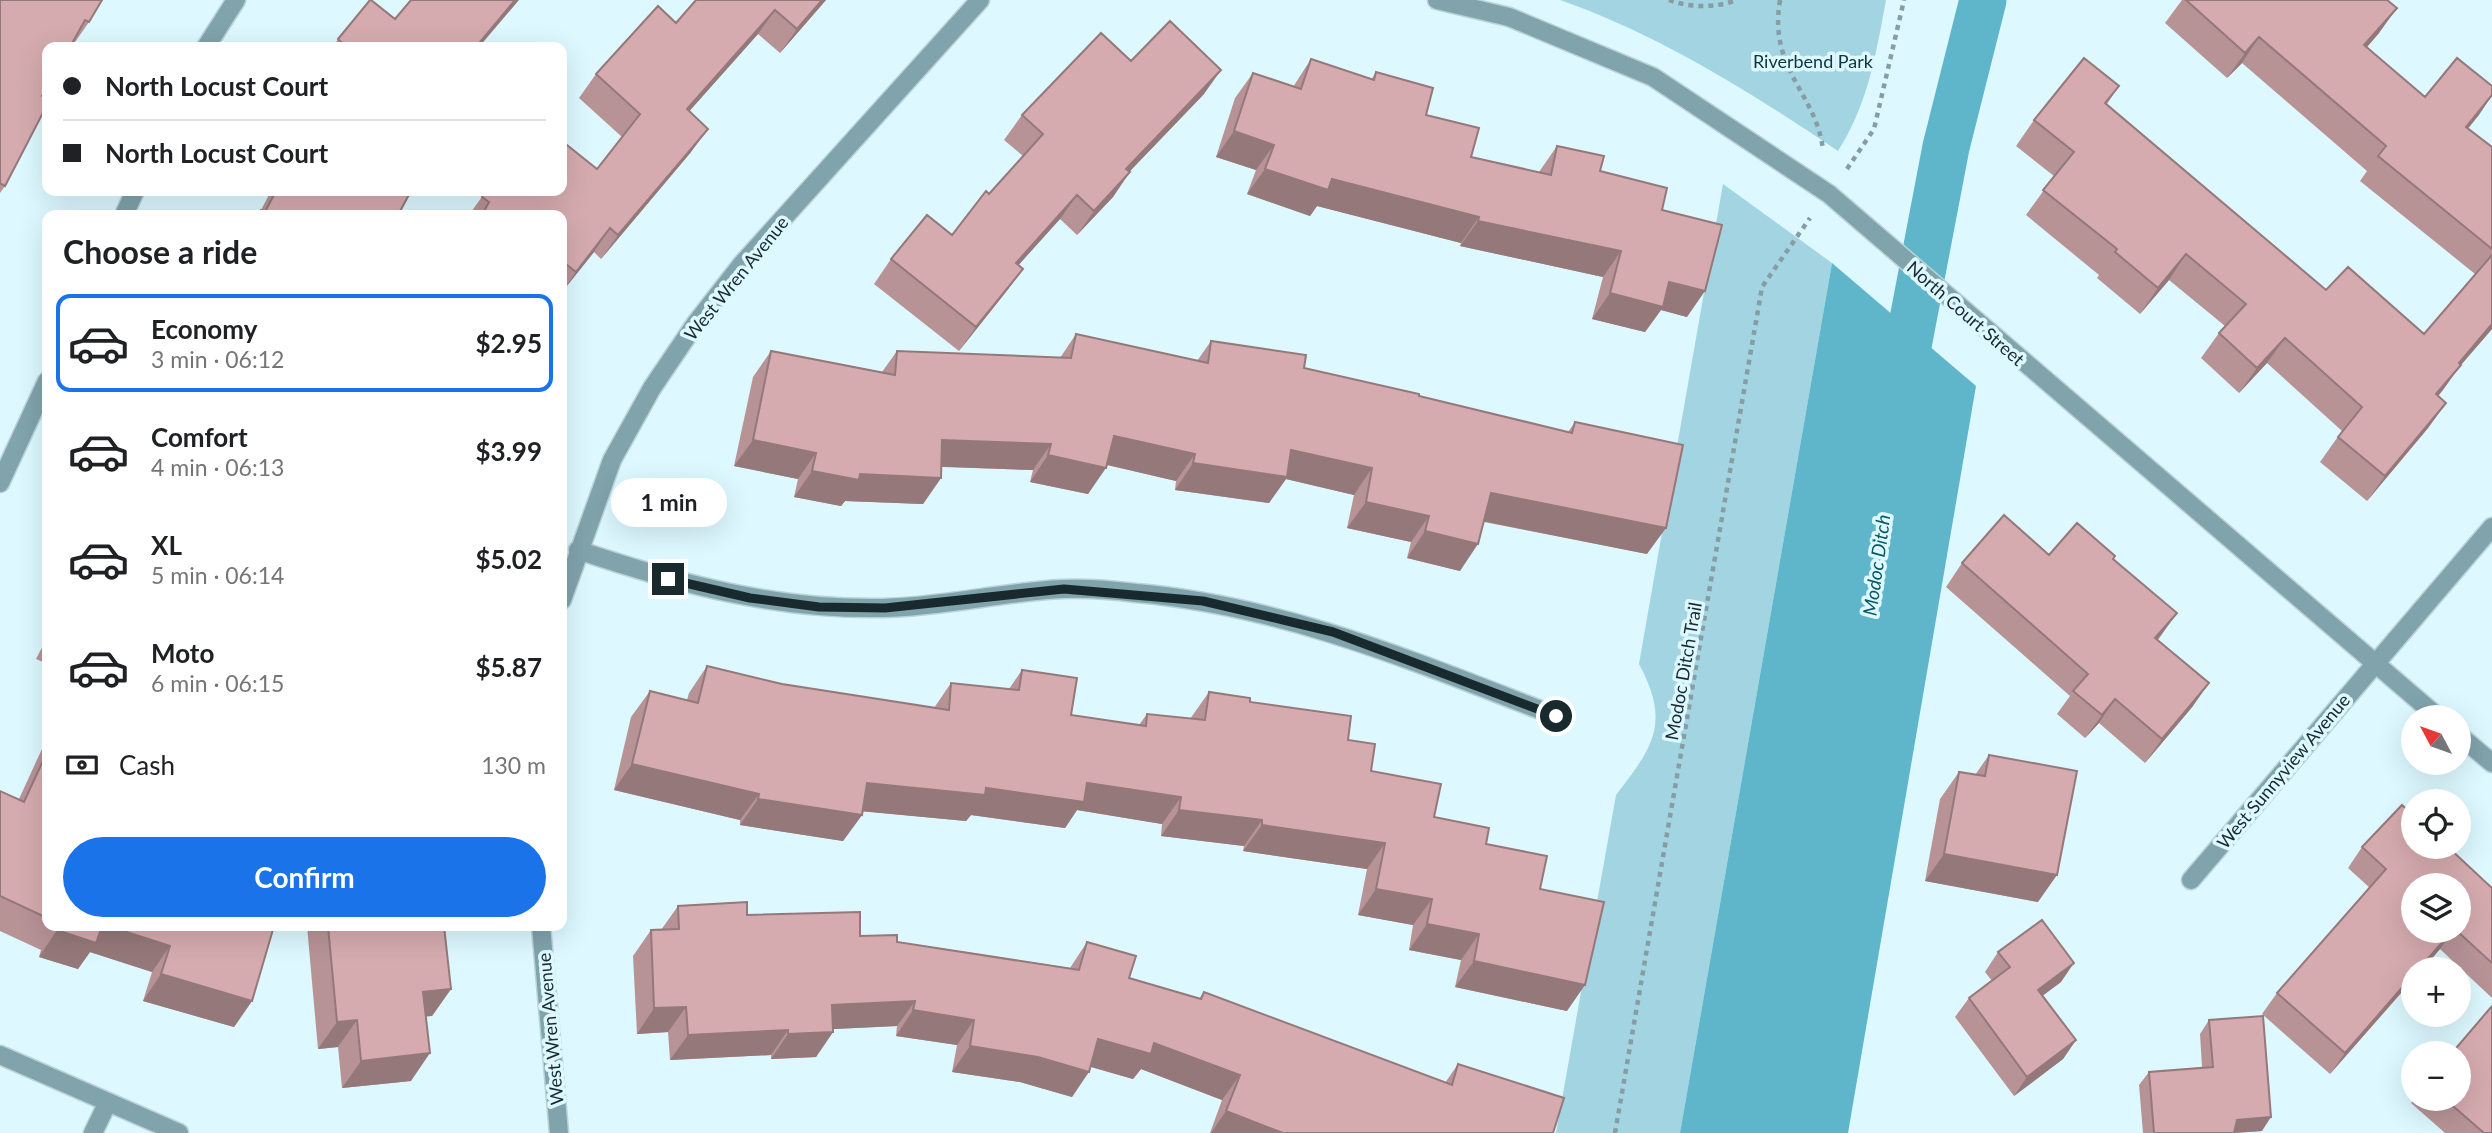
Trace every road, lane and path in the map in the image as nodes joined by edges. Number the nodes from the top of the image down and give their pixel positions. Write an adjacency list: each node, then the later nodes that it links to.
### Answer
1 (236, 0): 8 (street)
2 (980, 0): 15 (street, West Wren Avenue)
3 (1437, 0): 10 (street, North Court Street)
4 (1668, 0): 5 (path)
5 (1737, 0)
6 (1780, 0): 10 (path)
7 (1904, 0): 9 (path)
8 (209, 42)
9 (1855, 159)
10 (1829, 194): 17 (street, North Court Street)
11 (1805, 226): 29 (path, Modoc Ditch Trail)
12 (42, 392): 13 (street)
13 (0, 483)
14 (2492, 527): 17 (street, West Sunnyview Avenue)
15 (578, 550): 16 (street, West Wren Avenue); 19 (street)
16 (567, 584)
17 (2375, 663): 18 (street, North Court Street); 22 (street, West Sunnyview Avenue)
18 (2424, 705)
19 (1556, 716)
20 (2471, 745): 21 (street)
21 (2492, 763)
22 (2191, 880)
23 (541, 931): 28 (street, West Wren Avenue)
24 (0, 1055): 25 (street)
25 (107, 1104): 26 (street); 27 (street)
26 (93, 1133)
27 (179, 1133)
28 (559, 1133)
29 (1615, 1133)

